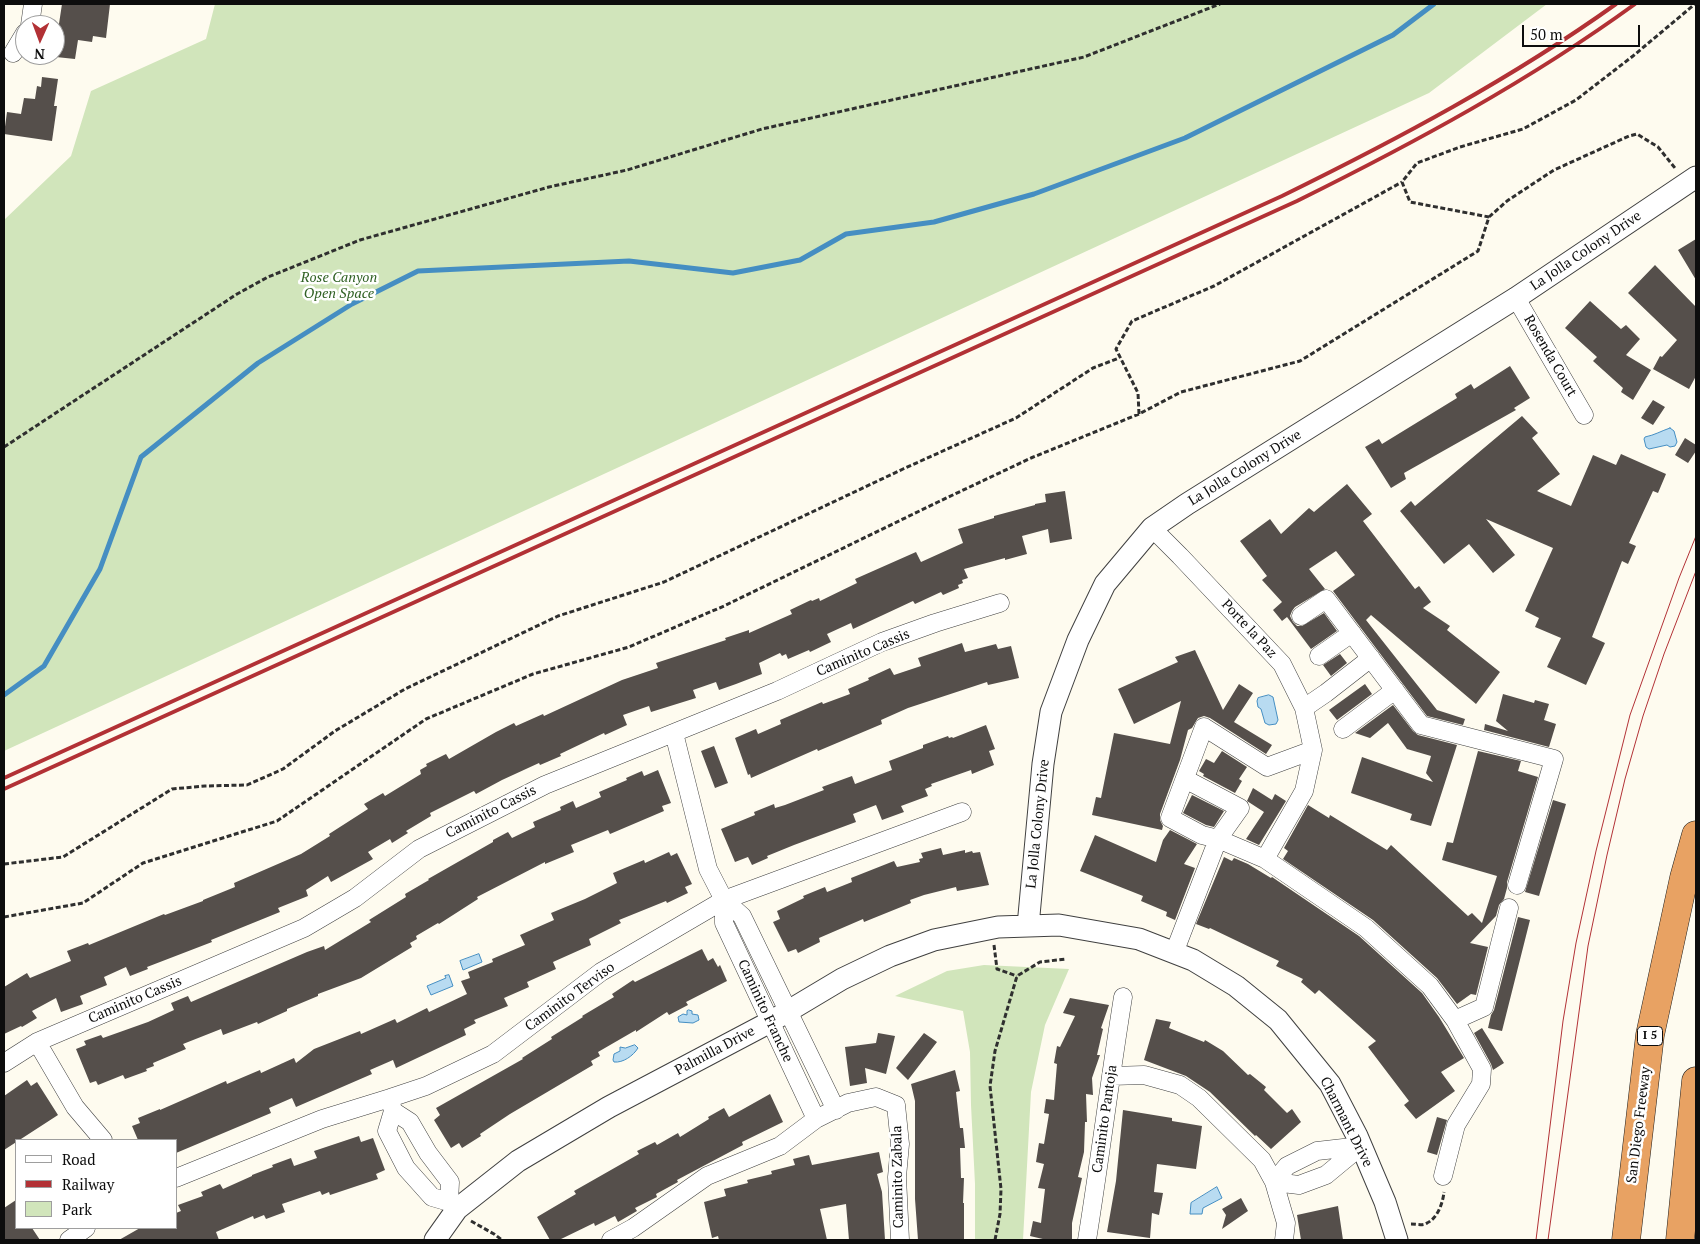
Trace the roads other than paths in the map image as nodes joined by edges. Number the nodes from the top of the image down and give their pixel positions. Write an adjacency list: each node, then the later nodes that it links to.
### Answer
1 (15, 50): 2 (street)
2 (13, 53)
3 (1696, 177): 4 (street, La Jolla Colony Drive)
4 (1516, 298): 5 (street, Rosenda Court); 6 (street, La Jolla Colony Drive)
5 (1584, 415)
6 (1152, 528): 13 (street, Porte la Paz); 25 (street, La Jolla Colony Drive)
7 (1000, 603): 15 (street, Caminito Cassis)
8 (1301, 616): 9 (street)
9 (1352, 633): 10 (street); 11 (street)
10 (1319, 656)
11 (1371, 658): 12 (street); 13 (street)
12 (1395, 690): 14 (street); 22 (street)
13 (1304, 708): 16 (street, Porte la Paz)
14 (1343, 729)
15 (674, 732): 23 (street, Caminito Franche); 31 (street, Caminito Cassis)
16 (1313, 750): 17 (street); 21 (street)
17 (1185, 779): 20 (street); 20 (street)
18 (962, 812): 23 (street, Caminito Terviso)
19 (1696, 835): 54 (highway, San Diego Freeway / I 5)
20 (1218, 839): 21 (street); 26 (street)
21 (1265, 859): 29 (street)
22 (1517, 885)
23 (724, 900): 28 (street, Caminito Franche); 30 (street, Caminito Franche); 35 (street, Caminito Terviso)
24 (1509, 908): 29 (street)
25 (1028, 926): 26 (street, Charmant Drive); 28 (street, Palmilla Drive)
26 (1174, 952): 39 (street, Charmant Drive)
27 (1123, 997): 33 (street, Caminito Pantoja)
28 (789, 1010): 30 (street, Palmilla Drive); 36 (street, Caminito Franche)
29 (1455, 1020): 41 (street)
30 (770, 1022): 37 (street, Caminito Franche); 45 (street, Palmilla Drive)
31 (37, 1042): 32 (street, Caminito Cassis); 38 (street)
32 (4, 1063)
33 (1111, 1076): 43 (street); 52 (street, Caminito Pantoja)
34 (1696, 1081): 55 (highway)
35 (391, 1105): 40 (street); 42 (street, Caminito Terviso); 44 (street)
36 (836, 1110): 37 (street); 51 (street, Caminito Zabala)
37 (816, 1119): 50 (street)
38 (102, 1139)
39 (1361, 1146): 43 (street); 43 (street); 47 (street, Charmant Drive)
40 (439, 1168): 44 (street); 45 (street)
41 (1443, 1176)
42 (178, 1177)
43 (1274, 1182): 53 (street)
44 (420, 1183): 45 (street)
45 (454, 1208): 49 (street, Palmilla Drive)
46 (85, 1229): 48 (street)
47 (1395, 1234)
48 (69, 1240)
49 (435, 1240)
50 (611, 1240)
51 (900, 1240)
52 (1087, 1240)
53 (1284, 1240)
54 (1626, 1240)
55 (1680, 1240)

